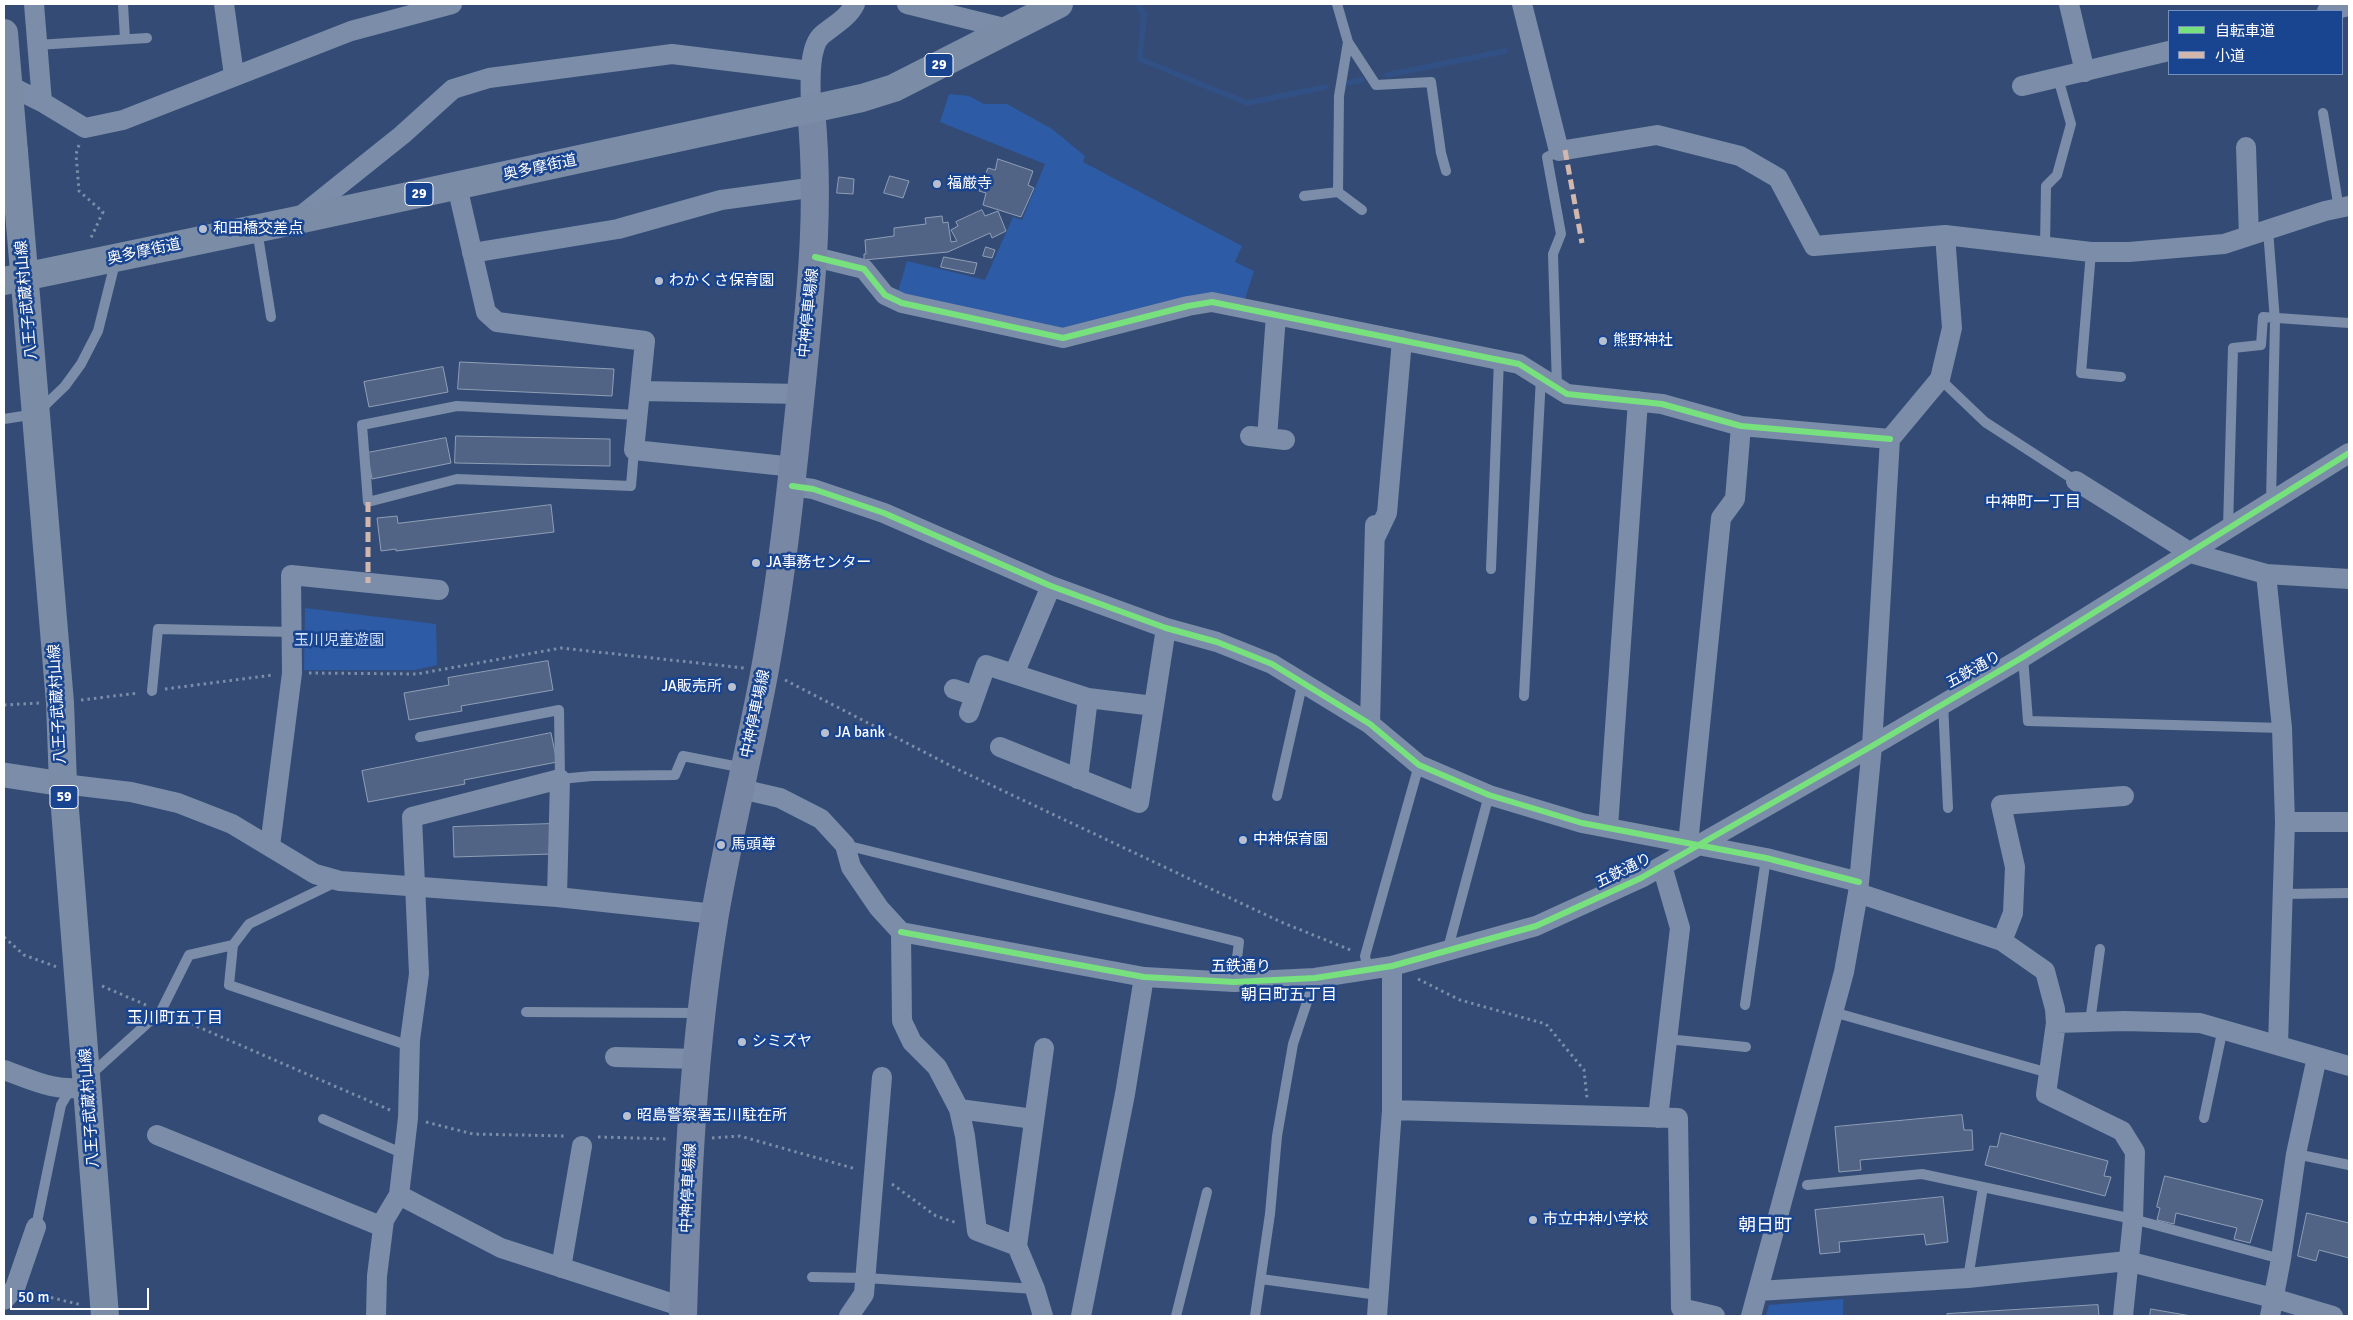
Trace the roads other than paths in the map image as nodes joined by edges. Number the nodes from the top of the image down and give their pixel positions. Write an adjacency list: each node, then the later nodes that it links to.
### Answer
1 (34, 4): 18 (street)
2 (123, 4): 16 (lane)
3 (224, 4): 22 (street)
4 (452, 4): 22 (street)
5 (855, 4): 20 (street)
6 (907, 4): 13 (street)
7 (1060, 4): 13 (main road, 奥多摩街道 / 29)
8 (1337, 4): 17 (lane)
9 (1522, 4): 30 (street)
10 (2069, 4): 21 (street)
11 (2349, 6): 12 (street)
12 (2331, 10)
13 (1008, 29): 27 (main road, 奥多摩街道 / 29)
14 (4, 33): 32 (main road, 八王子武蔵村山線 / 59, bridge)
15 (147, 38): 16 (lane)
16 (125, 39): 18 (lane)
17 (1348, 42): 31 (lane); 35 (lane)
18 (37, 45): 26 (street)
19 (2168, 51): 21 (street)
20 (810, 70): 27 (street); 39 (street)
21 (2085, 72): 23 (street)
22 (234, 75): 26 (street)
23 (2058, 78): 25 (street); 44 (lane)
24 (4, 83): 26 (street)
25 (2022, 86)
26 (42, 102)
27 (811, 110): 33 (main road, 奥多摩街道 / 29); 34 (main road, 中神停車場線)
28 (2323, 113): 37 (lane)
29 (2246, 147): 43 (street)
30 (1559, 151): 42 (street); 58 (lane)
31 (1446, 171)
32 (10, 181): 49 (main road, 八王子武蔵村山線 / 59)
33 (457, 186): 39 (main road, 奥多摩街道 / 29); 45 (street)
34 (816, 186): 45 (street); 48 (main road, 中神停車場線)
35 (1338, 192): 36 (lane); 38 (lane)
36 (1304, 196)
37 (2344, 208): 41 (street)
38 (1362, 210)
39 (293, 221): 40 (main road, 奥多摩街道 / 29)
40 (257, 229): 47 (main road, 奥多摩街道 / 29); 51 (lane)
41 (2268, 230): 43 (street); 52 (lane)
42 (1945, 235): 44 (street); 57 (street)
43 (2249, 236): 46 (street)
44 (2045, 246): 46 (street)
45 (472, 252): 59 (street)
46 (2091, 252): 56 (lane)
47 (117, 257): 49 (main road, 奥多摩街道 / 29); 62 (lane)
48 (815, 257): 50 (street); 60 (main road, 中神停車場線)
49 (15, 279): 62 (main road, 八王子武蔵村山線 / 59)
50 (1276, 315): 54 (street); 66 (street)
51 (271, 317)
52 (2274, 318): 53 (lane); 72 (lane); 73 (lane)
53 (2349, 323)
54 (1402, 340): 55 (street); 91 (street)
55 (1499, 359): 58 (street); 75 (lane)
56 (2121, 377)
57 (1940, 378): 67 (street); 71 (lane)
58 (1549, 382): 61 (street); 87 (lane)
59 (640, 390): 60 (street); 63 (street)
60 (801, 394): 70 (main road, 中神停車場線)
61 (1638, 401): 65 (street); 108 (street)
62 (36, 414): 64 (lane); 101 (main road, 八王子武蔵村山線 / 59)
63 (638, 415): 68 (street); 68 (lane)
64 (4, 419)
65 (1741, 426): 67 (street); 110 (street)
66 (1267, 438)
67 (1890, 439): 94 (street)
68 (634, 450): 70 (street)
69 (2349, 453): 72 (street, 五鉄通り)
70 (793, 476): 78 (street); 100 (main road, 中神停車場線)
71 (2076, 481): 74 (street)
72 (2271, 501): 73 (street, 五鉄通り)
73 (2228, 528): 74 (street, 五鉄通り)
74 (2191, 553): 76 (street); 82 (street, 五鉄通り)
75 (1491, 568)
76 (2266, 574): 77 (street); 92 (street)
77 (2349, 579)
78 (1051, 586): 80 (street); 83 (street)
79 (439, 590): 81 (street)
80 (1166, 628): 84 (street); 90 (street)
81 (292, 632): 86 (lane); 111 (street)
82 (2023, 657): 89 (street, 五鉄通り); 92 (lane)
83 (1014, 674): 85 (street); 88 (street)
84 (1303, 681): 91 (street); 103 (lane)
85 (954, 689)
86 (152, 691)
87 (1524, 696)
88 (1088, 698): 90 (street); 98 (street)
89 (1943, 702): 94 (street, 五鉄通り); 105 (lane)
90 (1154, 706): 98 (street)
91 (1370, 724): 96 (street)
92 (2282, 728): 106 (street)
93 (420, 738): 99 (lane)
94 (1872, 746): 110 (street, 五鉄通り); 116 (street)
95 (1000, 747): 98 (street)
96 (1419, 765): 102 (street); 126 (lane)
97 (4, 775): 101 (street)
98 (1078, 778)
99 (560, 779): 100 (lane); 115 (street); 119 (street)
100 (743, 779): 109 (street); 120 (main road, 中神停車場線)
101 (63, 784): 111 (street); 150 (main road, 八王子武蔵村山線 / 59)
102 (1488, 795): 108 (street); 125 (lane)
103 (1277, 796)
104 (2124, 796): 122 (street)
105 (1948, 808)
106 (2285, 822): 107 (street); 118 (street)
107 (2349, 822)
108 (1608, 827): 110 (street)
109 (845, 845): 121 (street); 130 (lane)
110 (1693, 845): 112 (street); 113 (street, 五鉄通り)
111 (270, 846): 114 (street)
112 (1766, 858): 116 (street); 131 (lane)
113 (1662, 866): 125 (street, 五鉄通り); 138 (street)
114 (340, 881): 115 (street); 123 (lane)
115 (416, 886): 119 (street); 140 (street)
116 (1859, 888): 122 (street); 133 (street)
117 (2349, 893): 118 (lane)
118 (2283, 894): 139 (street)
119 (557, 897): 120 (street)
120 (715, 914): 134 (main road, 中神停車場線)
121 (901, 932): 128 (street, 五鉄通り); 151 (street)
122 (2002, 941): 136 (street)
123 (234, 944): 140 (lane); 150 (lane)
124 (2100, 949): 135 (lane)
125 (1447, 952): 127 (street, 五鉄通り)
126 (1367, 963): 127 (street, 五鉄通り); 129 (street, 五鉄通り)
127 (1392, 966): 152 (street)
128 (1144, 977): 130 (street, 五鉄通り); 187 (street)
129 (1315, 978): 130 (street, 五鉄通り); 176 (lane)
130 (1234, 982)
131 (1745, 1004)
132 (526, 1012): 134 (lane)
133 (1833, 1012): 148 (lane); 178 (street)
134 (702, 1013): 145 (main road, 中神停車場線)
135 (2090, 1022): 136 (street); 137 (street)
136 (2056, 1023): 148 (street)
137 (2223, 1028): 139 (street); 154 (lane)
138 (1667, 1039): 141 (lane); 153 (street)
139 (2278, 1045): 144 (street)
140 (410, 1046): 159 (street)
141 (1746, 1047)
142 (1044, 1048): 156 (street)
143 (615, 1057): 145 (street)
144 (2317, 1057): 146 (street); 160 (street)
145 (698, 1059): 182 (main road, 中神停車場線)
146 (2349, 1066)
147 (4, 1070): 150 (street)
148 (2049, 1073): 166 (street)
149 (882, 1077): 174 (street)
150 (82, 1085): 167 (lane); 183 (main road, 八王子武蔵村山線 / 59)
151 (959, 1110): 156 (street); 169 (street)
152 (1392, 1110): 153 (street); 180 (street)
153 (1658, 1118): 191 (street)
154 (2204, 1118)
155 (323, 1119): 159 (lane)
156 (1034, 1119): 169 (street)
157 (157, 1135): 168 (street)
158 (582, 1140): 172 (street)
159 (404, 1154): 165 (street)
160 (2296, 1154): 161 (lane); 170 (street)
161 (2349, 1165)
162 (1807, 1185): 163 (lane)
163 (1983, 1187): 166 (lane); 175 (lane)
164 (1207, 1192): 188 (lane)
165 (399, 1195): 168 (street); 172 (street)
166 (2133, 1219): 170 (lane); 171 (street)
167 (36, 1227): 179 (street)
168 (383, 1227): 184 (street)
169 (1017, 1246): 177 (street)
170 (2281, 1259): 181 (street)
171 (2127, 1260): 175 (street); 181 (street); 193 (street)
172 (561, 1268): 182 (street)
173 (812, 1277): 174 (lane)
174 (866, 1278): 177 (lane); 185 (street)
175 (1968, 1278): 178 (street)
176 (1260, 1279): 180 (lane); 189 (lane)
177 (1035, 1289): 186 (street)
178 (1758, 1291): 192 (street)
179 (9, 1294)
180 (1378, 1295): 190 (street)
181 (2272, 1307): 194 (street)
182 (683, 1311)
183 (105, 1313)
184 (376, 1316)
185 (849, 1316)
186 (1043, 1316)
187 (1081, 1316)
188 (1176, 1316)
189 (1255, 1316)
190 (1377, 1316)
191 (1715, 1316)
192 (1750, 1316)
193 (2123, 1316)
194 (2333, 1316)

